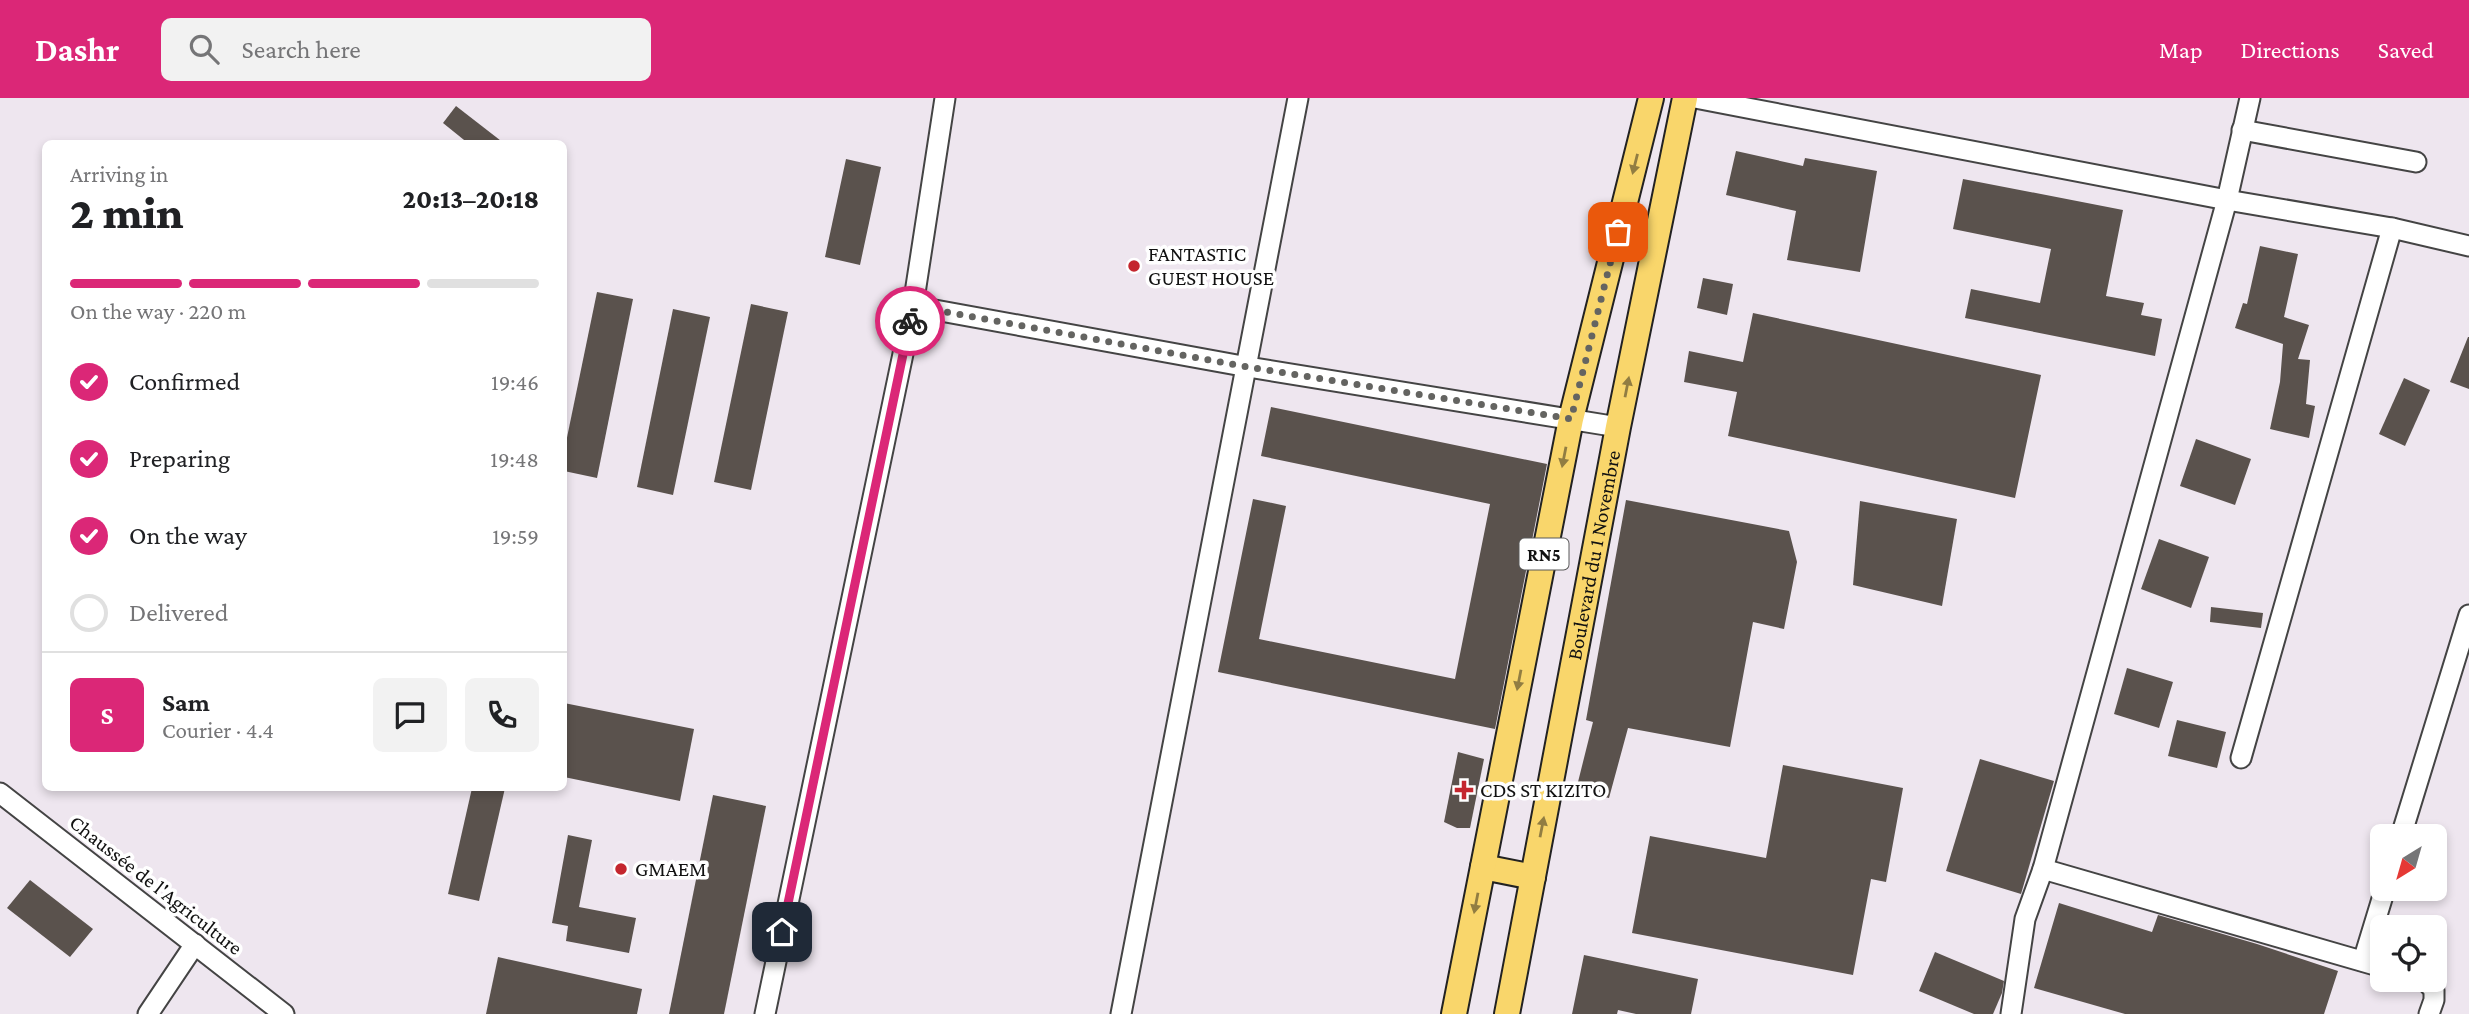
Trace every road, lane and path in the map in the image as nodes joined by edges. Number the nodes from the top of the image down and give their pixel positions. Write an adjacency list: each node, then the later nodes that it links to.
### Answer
1 (945, 98): 12 (street)
2 (1298, 98): 13 (street)
3 (1651, 98): 14 (main road, RN5, one-way to 14)
4 (1685, 98): 15 (main road, Boulevard du 1 Novembre / RN5, one-way to 4)
5 (1695, 98): 9 (street)
6 (2250, 98): 7 (street)
7 (2242, 130): 8 (street); 9 (street)
8 (2416, 162)
9 (2227, 200): 10 (street); 21 (street)
10 (2392, 228): 11 (street); 17 (street)
11 (2469, 246)
12 (913, 306): 13 (street); 28 (street)
13 (1248, 367): 14 (street); 29 (street)
14 (1571, 419): 15 (street); 20 (main road, RN5, one-way to 20)
15 (1618, 427): 22 (main road, Boulevard du 1 Novembre / RN5, one-way to 15)
16 (2469, 615): 19 (street)
17 (2241, 758)
18 (0, 793): 23 (street, Chaussée de l'Agriculture)
19 (2405, 824)
20 (1483, 867): 22 (main road); 30 (main road, RN5, one-way to 30)
21 (2043, 869): 24 (street); 32 (street)
22 (1532, 877): 31 (main road, Boulevard du 1 Novembre / RN5)
23 (195, 944): 26 (street); 27 (street, Chaussée de l'Agriculture)
24 (2370, 963)
25 (2434, 992): 33 (street)
26 (148, 1014)
27 (284, 1014)
28 (765, 1014)
29 (1121, 1014)
30 (1454, 1014)
31 (1507, 1014)
32 (2011, 1014)
33 (2429, 1014)

